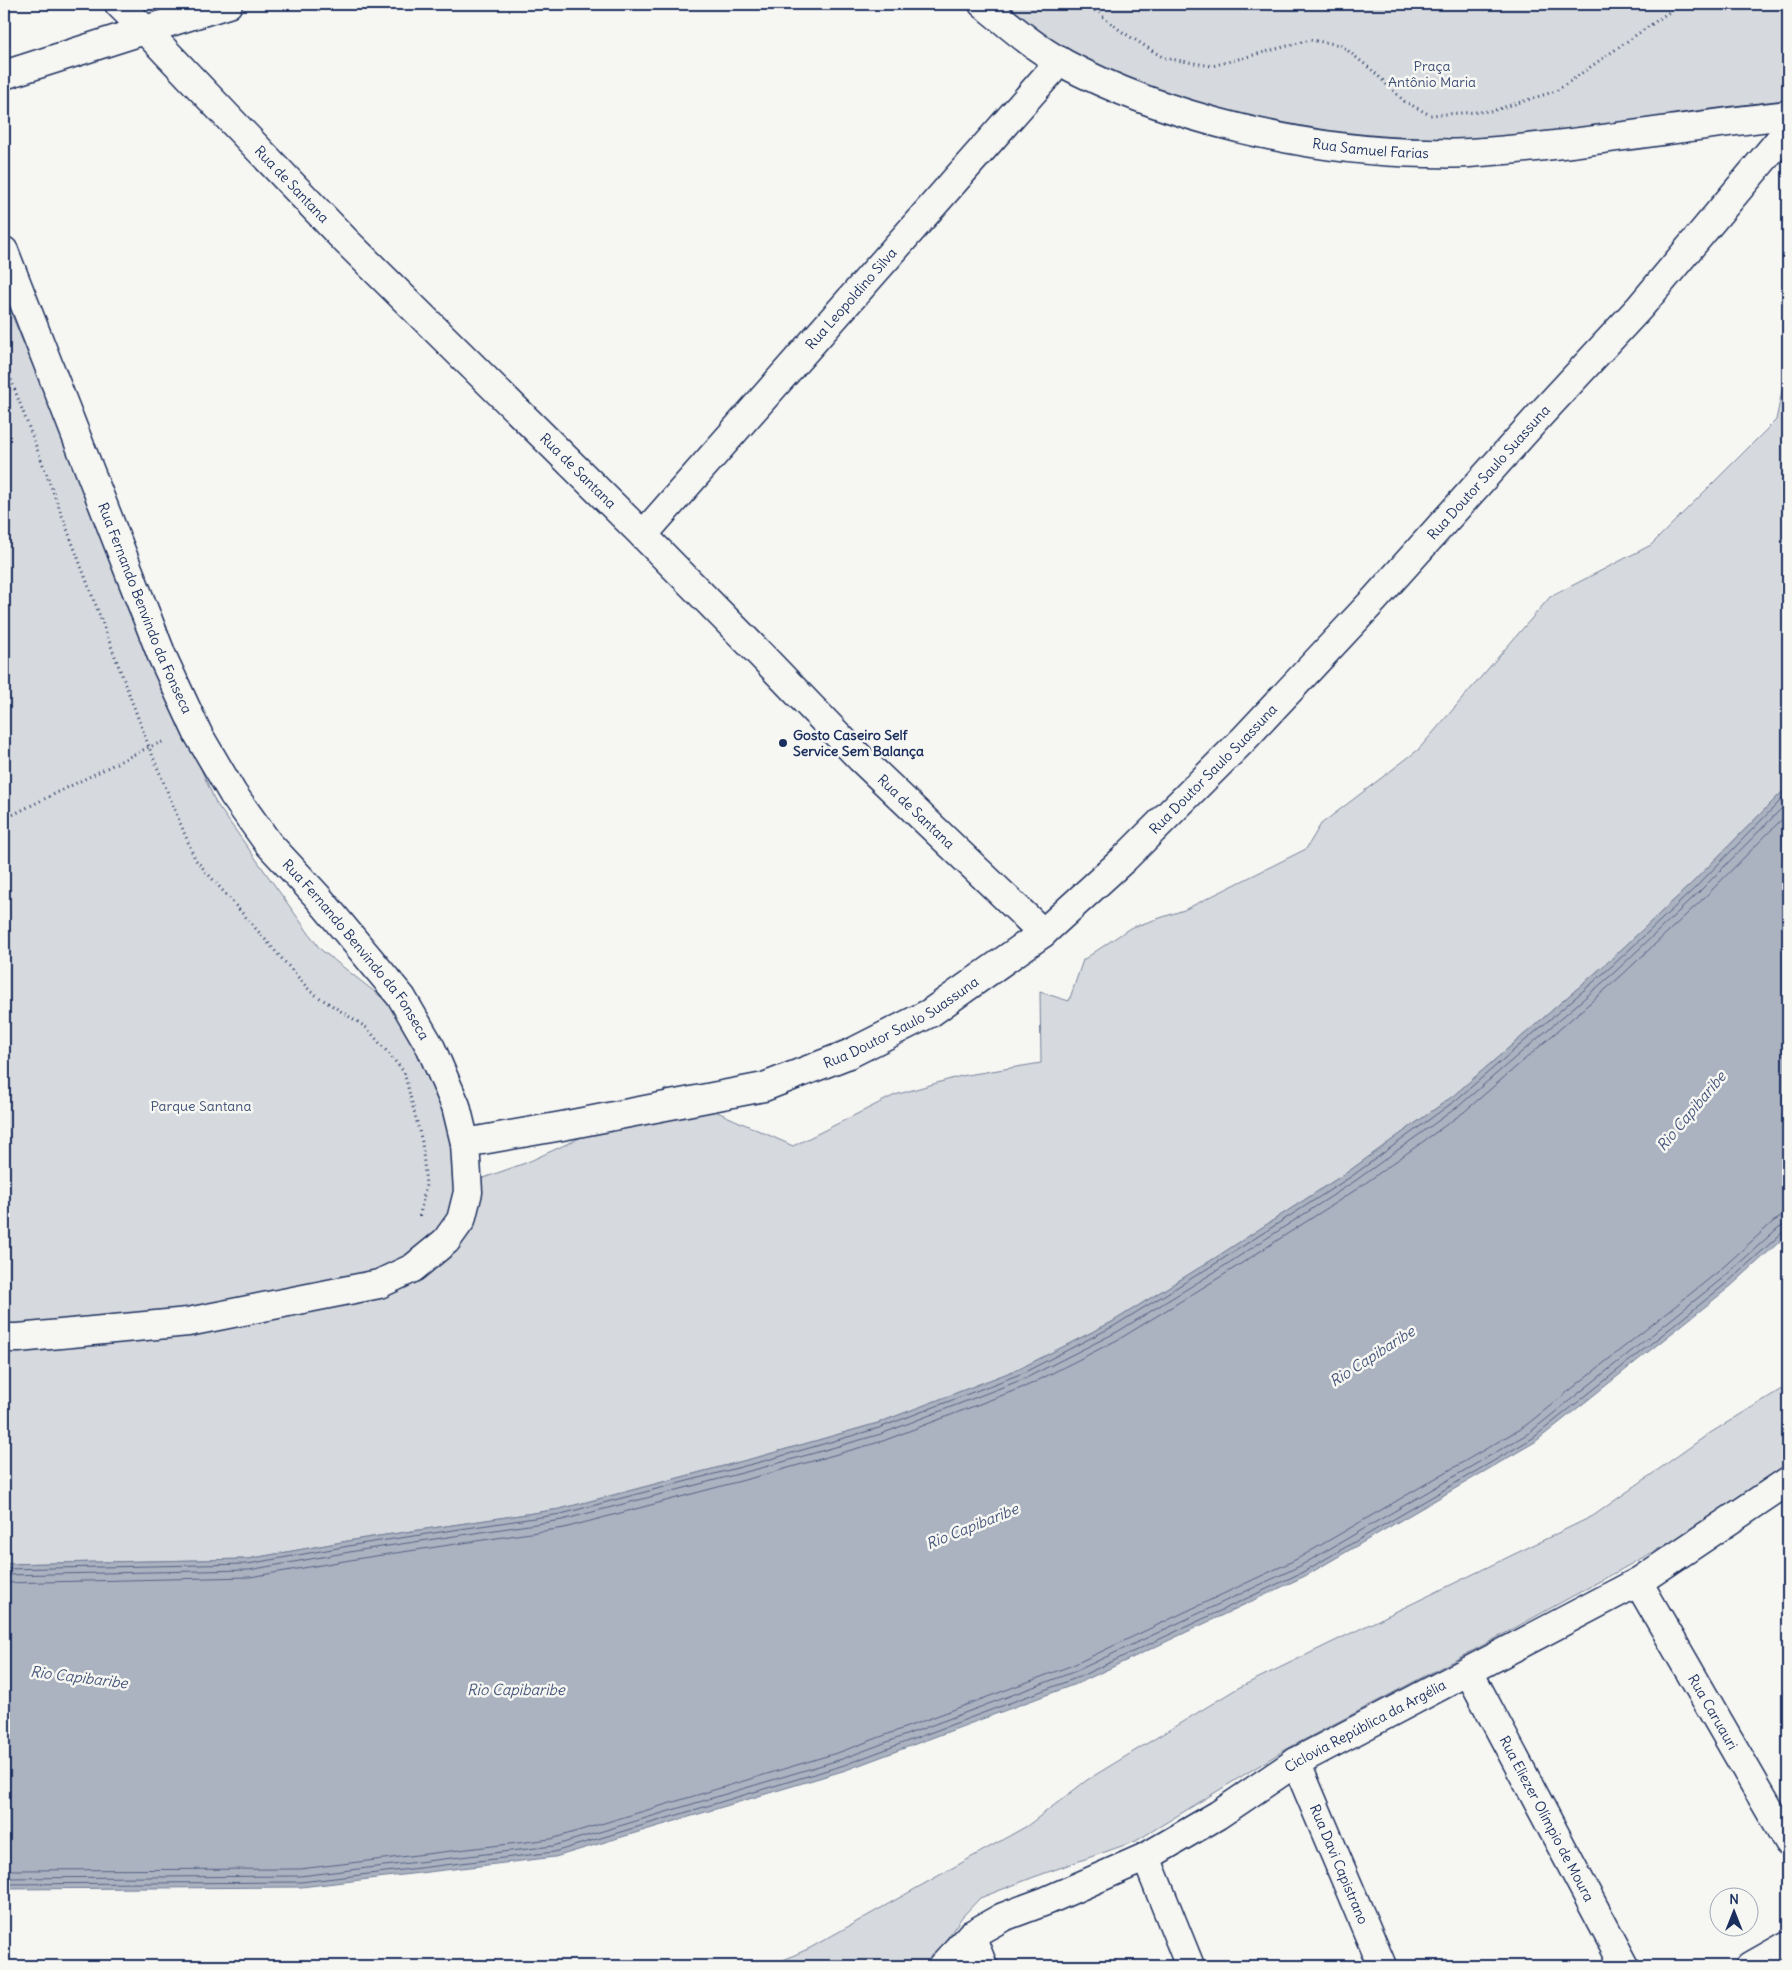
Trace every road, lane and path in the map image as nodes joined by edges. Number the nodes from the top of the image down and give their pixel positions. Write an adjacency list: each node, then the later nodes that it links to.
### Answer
1 (119, 4): 6 (street, Rua de Santana)
2 (228, 4): 6 (street)
3 (983, 4): 7 (street, Rua Samuel Farias)
4 (1087, 4): 5 (path)
5 (1678, 4)
6 (145, 30): 8 (street); 13 (street, Rua de Santana)
7 (1060, 61): 9 (street, Rua Samuel Farias); 13 (street, Rua Leopoldino Silva)
8 (4, 75)
9 (1788, 115)
10 (1788, 130): 17 (street, Rua Doutor Saulo Suassuna)
11 (4, 251): 18 (street, Rua Fernando Benvindo da Fonseca)
12 (4, 361): 15 (path)
13 (643, 535): 17 (street, Rua de Santana)
14 (167, 740): 15 (path)
15 (149, 747): 16 (path); 19 (path)
16 (4, 818)
17 (1043, 933): 18 (street, Rua Doutor Saulo Suassuna)
18 (465, 1143): 20 (street, Rua Fernando Benvindo da Fonseca)
19 (419, 1220)
20 (4, 1338)
21 (1787, 1484): 22 (street, Ciclovia República da Argélia)
22 (1638, 1582): 23 (street, Ciclovia República da Argélia); 25 (street, Rua Caruauri)
23 (1469, 1672): 24 (street, Ciclovia República da Argélia); 33 (street, Rua Eliezer Olímpio de Moura)
24 (1296, 1762): 26 (street, Ciclovia República da Argélia); 32 (street, Rua Davi Capistrano)
25 (1788, 1842)
26 (1146, 1857): 27 (street, Ciclovia República da Argélia); 31 (street)
27 (971, 1935): 29 (street, Ciclovia República da Argélia); 30 (street)
28 (1788, 1945): 34 (street)
29 (942, 1966)
30 (983, 1966)
31 (1190, 1966)
32 (1382, 1966)
33 (1625, 1966)
34 (1751, 1966)

